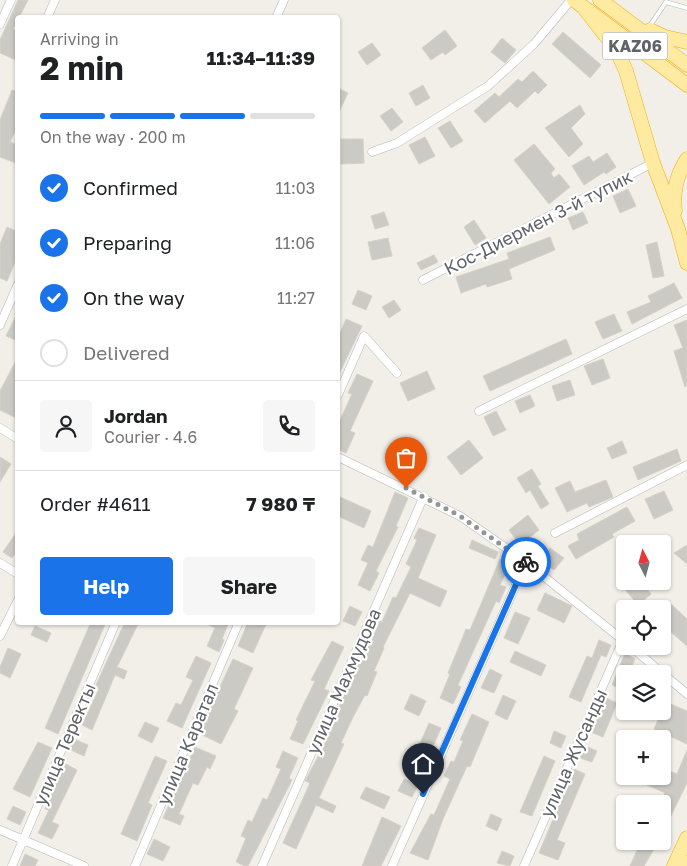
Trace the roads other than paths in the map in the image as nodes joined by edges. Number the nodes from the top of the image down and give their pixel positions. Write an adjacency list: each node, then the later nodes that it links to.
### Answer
1 (11, 0): 10 (street)
2 (55, 0): 8 (street)
3 (284, 0): 9 (street)
4 (666, 1): 7 (lane); 11 (lane)
5 (602, 2): 11 (highway, KАZ06); 13 (highway, KАZ06)
6 (576, 3): 14 (highway, KАZ06); 15 (street); 17 (highway)
7 (687, 8)
8 (48, 15)
9 (277, 15)
10 (0, 24)
11 (648, 28): 12 (highway, KАZ06)
12 (687, 42)
13 (687, 65)
14 (687, 85)
15 (372, 152)
16 (687, 159): 18 (highway)
17 (653, 163): 18 (highway); 20 (street, Кос-Диермен 3-й тупик)
18 (678, 229): 19 (highway)
19 (687, 263)
20 (423, 280)
21 (15, 291): 23 (street)
22 (687, 309): 26 (street)
23 (0, 325)
24 (397, 373): 25 (street)
25 (340, 390)
26 (479, 411)
27 (0, 428): 28 (street)
28 (15, 437)
29 (340, 458): 31 (street)
30 (687, 465): 32 (street)
31 (424, 496): 33 (street); 50 (street, улица Махмудова)
32 (555, 533)
33 (526, 562): 39 (street); 51 (street)
34 (0, 563): 35 (street)
35 (15, 572)
36 (15, 606): 40 (street)
37 (115, 625): 46 (street, улица Теректы)
38 (238, 625): 49 (street, улица Каратал)
39 (616, 635)
40 (0, 636)
41 (618, 655): 52 (street, улица Жусанды)
42 (641, 655): 43 (street)
43 (687, 694)
44 (0, 830): 46 (street)
45 (687, 838): 53 (highway)
46 (24, 840): 47 (street, улица Теректы); 48 (street)
47 (12, 866)
48 (84, 866)
49 (134, 866)
50 (262, 866)
51 (392, 866)
52 (524, 866)
53 (674, 866)

